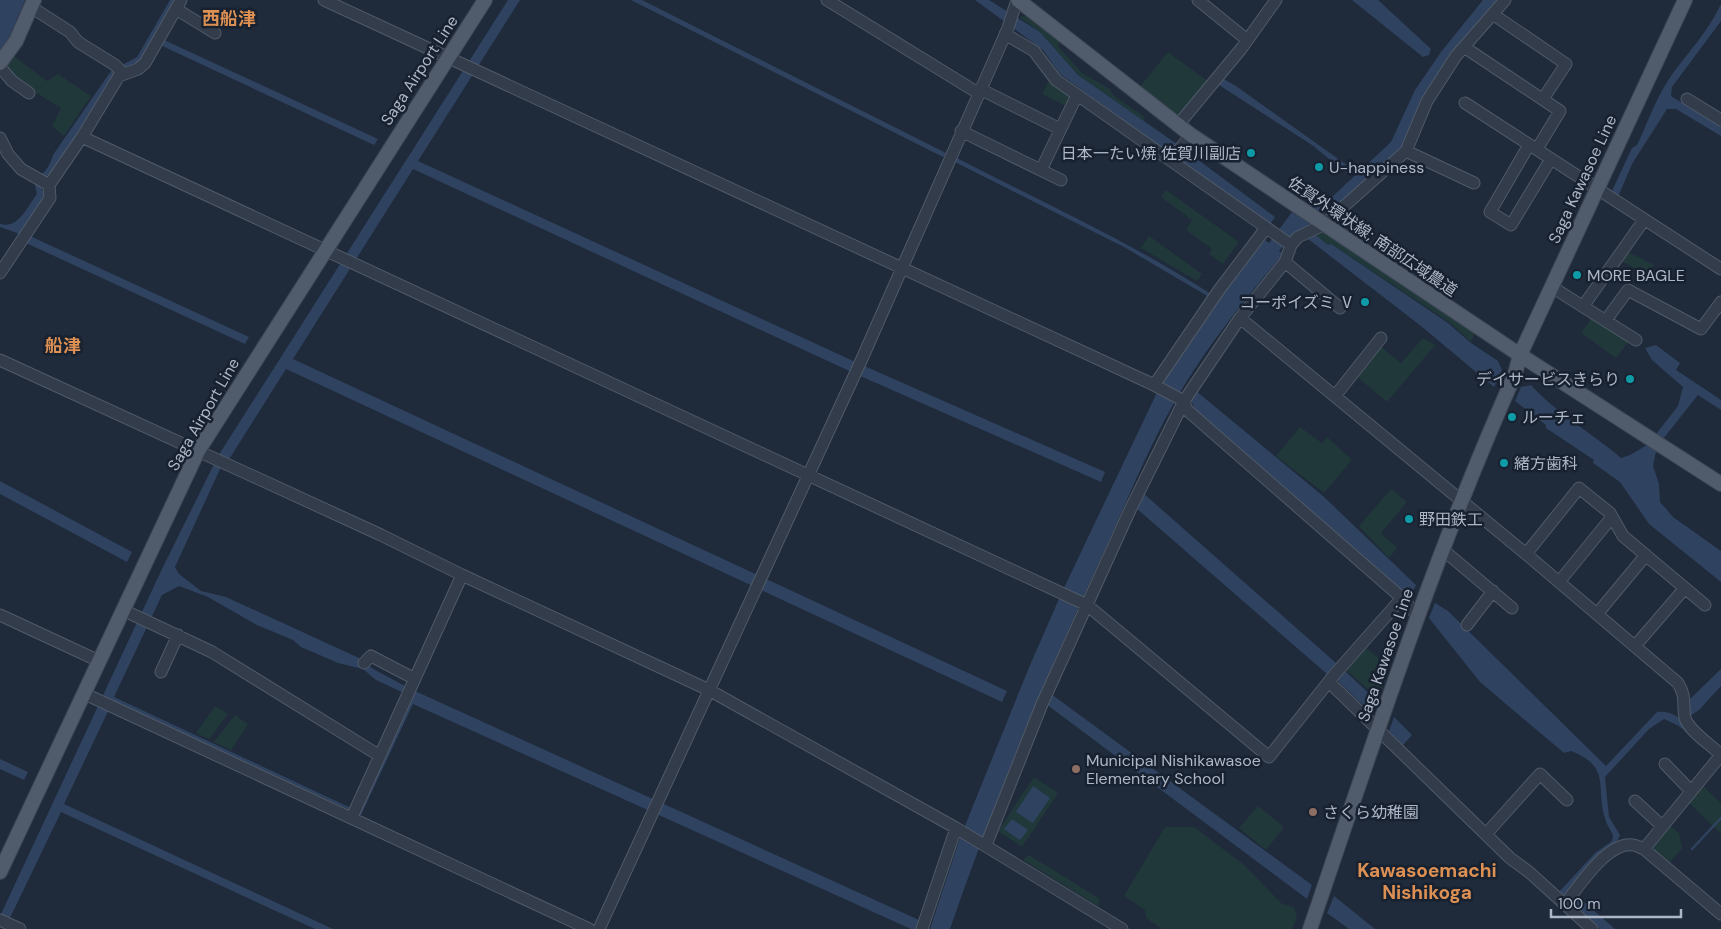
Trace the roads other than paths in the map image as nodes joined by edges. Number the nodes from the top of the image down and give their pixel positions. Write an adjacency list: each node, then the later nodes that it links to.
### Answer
1 (324, 0): 16 (street)
2 (485, 0): 16 (main road, Saga Airport Line)
3 (827, 0): 19 (street)
4 (1198, 0): 14 (street)
5 (1276, 0): 14 (street)
6 (1505, 0): 11 (street)
7 (1685, 0): 40 (main road, Saga Kawasoe Line)
8 (32, 4): 17 (main road); 18 (street)
9 (179, 4): 13 (street); 18 (street)
10 (1016, 4): 12 (street); 26 (main road, 佐賀外環状線; 南部広域農道)
11 (1494, 15): 15 (street); 22 (street)
12 (1006, 31): 19 (street); 21 (street)
13 (215, 33)
14 (1246, 39): 26 (street)
15 (1464, 47): 22 (street); 33 (street)
16 (448, 58): 45 (main road, Saga Airport Line); 47 (street)
17 (0, 65): 20 (street)
18 (124, 74): 29 (street)
19 (979, 91): 27 (street); 28 (street)
20 (29, 92)
21 (1077, 95): 27 (street); 35 (street)
22 (1543, 99): 32 (street)
23 (1687, 99): 25 (street)
24 (1465, 103): 32 (street)
25 (1721, 120)
26 (1178, 125): 31 (main road, 佐賀外環状線; 南部広域農道)
27 (1060, 129): 36 (street)
28 (961, 131): 36 (street); 47 (street)
29 (82, 136): 38 (street); 45 (street)
30 (0, 138): 38 (street)
31 (1186, 140): 35 (street); 42 (main road, 佐賀外環状線; 南部広域農道)
32 (1533, 147): 34 (street); 34 (street)
33 (1406, 151): 39 (street); 42 (street)
34 (1551, 159): 40 (street)
35 (1171, 160): 43 (street)
36 (1041, 170): 37 (street)
37 (1061, 180)
38 (42, 182): 49 (street)
39 (1474, 183)
40 (1596, 189): 41 (street); 50 (main road, Saga Kawasoe Line)
41 (1644, 220): 48 (street); 52 (street)
42 (1318, 227): 44 (street); 58 (main road, 佐賀外環状線; 南部広域農道)
43 (1269, 231): 44 (street); 60 (street)
44 (1292, 242): 46 (street)
45 (325, 250): 63 (main road, Saga Airport Line); 64 (street)
46 (1285, 262): 53 (street); 54 (street)
47 (900, 267): 60 (street); 64 (street)
48 (1721, 269)
49 (0, 273)
50 (1552, 287): 52 (street); 58 (main road, Saga Kawasoe Line)
51 (1721, 302): 55 (street)
52 (1584, 306): 55 (street)
53 (1340, 308)
54 (1240, 318): 61 (street); 62 (street)
55 (1606, 320): 57 (street)
56 (1381, 338): 61 (street)
57 (1636, 340)
58 (1520, 355): 65 (main road, 佐賀外環状線; 南部広域農道); 66 (main road, Saga Kawasoe Line)
59 (0, 360): 63 (street)
60 (1152, 384): 62 (street)
61 (1335, 396): 66 (street)
62 (1184, 401): 75 (street); 77 (street)
63 (198, 450): 71 (street); 79 (main road, Saga Airport Line)
64 (807, 476): 77 (street); 91 (street)
65 (1721, 484)
66 (1460, 500): 68 (main road, Saga Kawasoe Line); 69 (street)
67 (1612, 517): 69 (street); 70 (street); 72 (street)
68 (1442, 548): 74 (street); 82 (main road, Saga Kawasoe Line)
69 (1526, 554): 72 (street)
70 (1646, 555): 73 (street); 80 (street)
71 (462, 575): 89 (street); 91 (street)
72 (1559, 582): 80 (street)
73 (1685, 588): 76 (street); 85 (street)
74 (1492, 591): 78 (street); 83 (street)
75 (1402, 598): 82 (street); 90 (street)
76 (1706, 605)
77 (1086, 606): 90 (street); 104 (street)
78 (1512, 608)
79 (123, 610): 84 (street); 86 (main road, Saga Airport Line)
80 (1597, 614): 85 (street)
81 (0, 615): 86 (street)
82 (1417, 615): 93 (main road, Saga Kawasoe Line)
83 (1466, 625)
84 (178, 635): 88 (street); 95 (street)
85 (1635, 646): 94 (street)
86 (99, 661): 92 (main road, Saga Airport Line)
87 (364, 662): 89 (street)
88 (161, 672)
89 (414, 682): 95 (street)
90 (1329, 682): 93 (street)
91 (709, 690): 102 (street); 112 (street)
92 (90, 696): 100 (street); 106 (main road, Saga Airport Line)
93 (1378, 729): 103 (street); 115 (main road, Saga Kawasoe Line)
94 (1721, 755): 97 (street)
95 (380, 756): 100 (street)
96 (1665, 764): 97 (street)
97 (1691, 791): 101 (street)
98 (1567, 800): 103 (street)
99 (1635, 801): 101 (street)
100 (354, 813): 111 (street)
101 (1662, 826): 105 (street)
102 (956, 828): 104 (street); 113 (street)
103 (1486, 834): 107 (street)
104 (986, 845): 114 (street)
105 (1644, 849): 107 (street); 108 (street)
106 (0, 872)
107 (1564, 905): 116 (street)
108 (1721, 914)
109 (0, 920): 110 (street)
110 (20, 929)
111 (589, 929)
112 (599, 929)
113 (922, 929)
114 (1122, 929)
115 (1310, 929)
116 (1592, 929)

